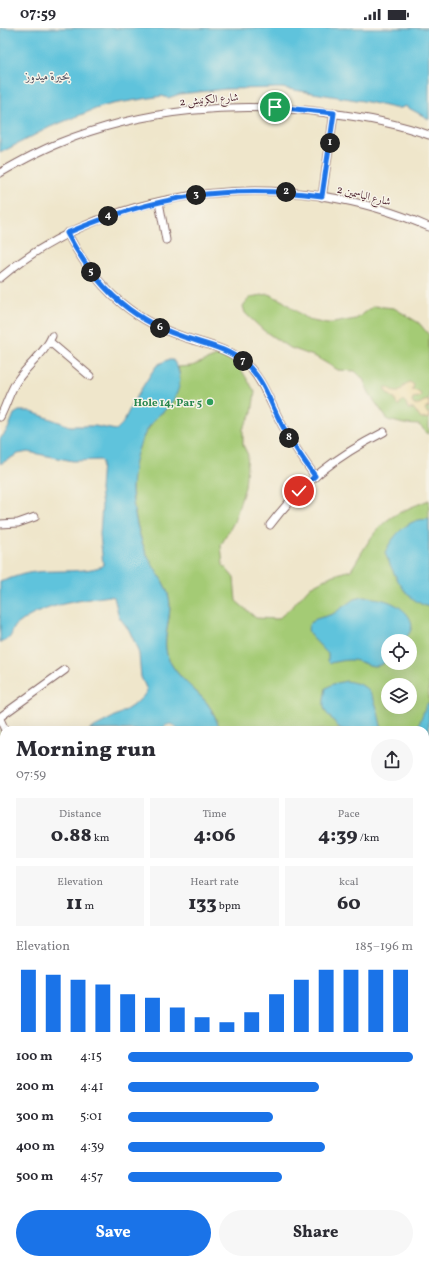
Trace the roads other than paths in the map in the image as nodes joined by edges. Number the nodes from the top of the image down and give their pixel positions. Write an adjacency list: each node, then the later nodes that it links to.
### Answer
1 (334, 113): 2 (street, شارع الكرنيش 2); 3 (street, شارع الكرنيش 2); 4 (street)
2 (429, 135)
3 (0, 173)
4 (322, 196): 5 (street, شارع الياسمين 2); 6 (street, شارع الياسمين 2)
5 (158, 202): 7 (street, شارع الياسمين 2); 8 (street)
6 (429, 227)
7 (67, 233): 9 (street, شارع الياسمين 2); 13 (street)
8 (166, 240)
9 (0, 278)
10 (90, 376): 11 (street)
11 (0, 417)
12 (384, 432): 13 (street)
13 (315, 476): 16 (street)
14 (35, 517): 15 (street)
15 (0, 524)
16 (270, 525)
17 (65, 670): 18 (street)
18 (0, 718)

